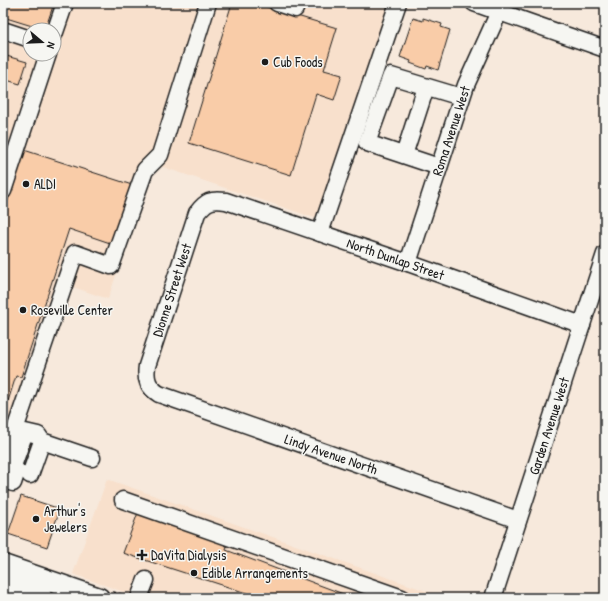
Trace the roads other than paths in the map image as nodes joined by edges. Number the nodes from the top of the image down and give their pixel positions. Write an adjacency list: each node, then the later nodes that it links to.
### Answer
1 (64, 3): 8 (street)
2 (208, 3): 26 (street)
3 (277, 3): 4 (street)
4 (297, 3)
5 (398, 3): 19 (street)
6 (474, 3): 7 (street)
7 (501, 8): 11 (street); 14 (street, Roma Avenue West)
8 (58, 22)
9 (3, 30): 10 (street)
10 (22, 36)
11 (605, 49)
12 (45, 62): 17 (street)
13 (426, 87): 14 (street); 15 (street); 15 (street)
14 (461, 97): 16 (street, Roma Avenue West)
15 (404, 155): 16 (street)
16 (439, 167): 21 (street, Roma Avenue West)
17 (3, 191)
18 (207, 202): 19 (street, North Dunlap Street); 23 (street, Dionne Street West)
19 (320, 232): 21 (street, North Dunlap Street)
20 (605, 254): 22 (street, Garden Avenue West)
21 (408, 263): 22 (street, North Dunlap Street)
22 (582, 325): 30 (street, Garden Avenue West)
23 (148, 382): 30 (street, Lindy Avenue North)
24 (42, 441): 25 (street); 27 (street); 28 (street)
25 (92, 458)
26 (3, 465)
27 (30, 475)
28 (3, 480)
29 (123, 500): 37 (street)
30 (518, 520): 38 (street, Garden Avenue West)
31 (3, 565): 34 (main road)
32 (3, 584): 33 (main road)
33 (42, 598)
34 (99, 598)
35 (139, 598): 36 (street)
36 (148, 598)
37 (402, 598)
38 (493, 598)

